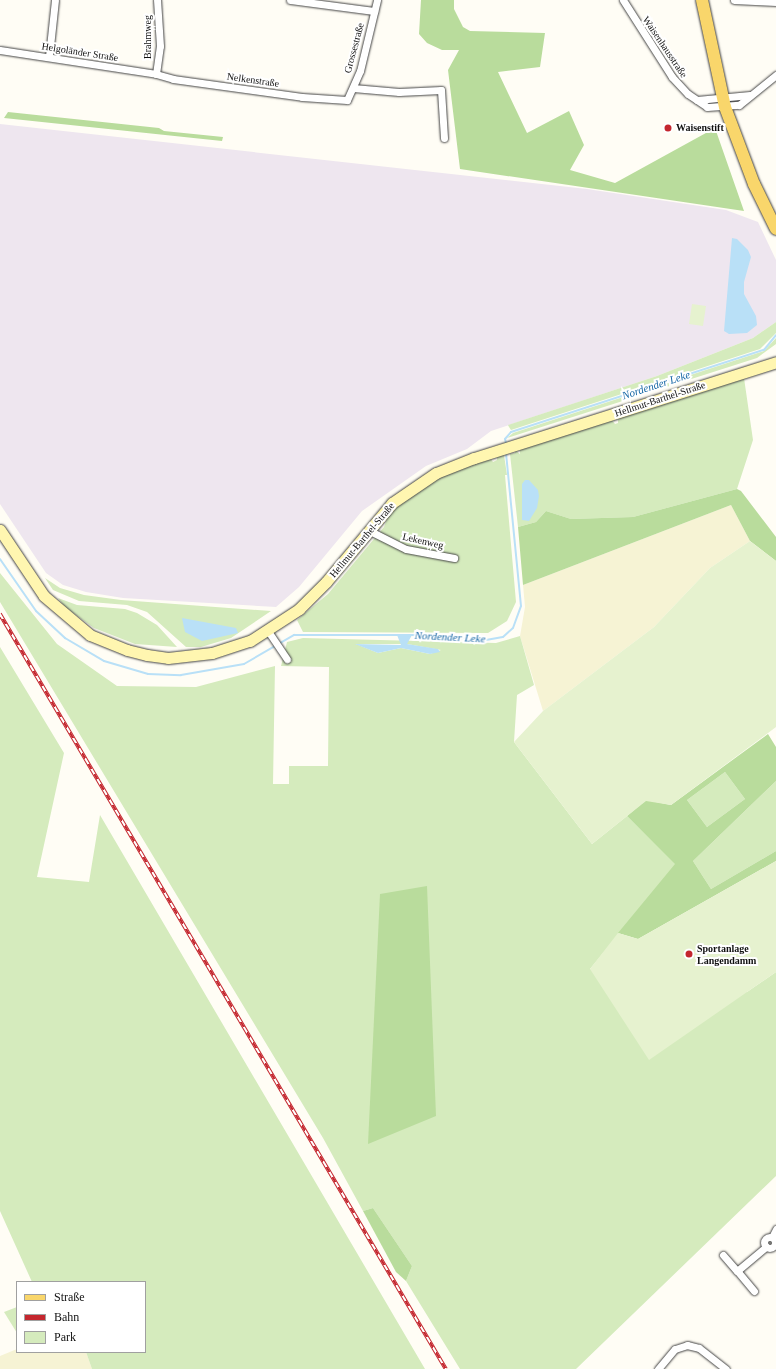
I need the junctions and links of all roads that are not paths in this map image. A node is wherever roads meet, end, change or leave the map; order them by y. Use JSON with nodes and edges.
{"nodes":[{"id":1,"x":55,"y":0,"type":"edge"},
{"id":2,"x":157,"y":0,"type":"edge"},
{"id":3,"x":290,"y":0,"type":"edge"},
{"id":4,"x":377,"y":0,"type":"edge"},
{"id":5,"x":623,"y":0,"type":"edge"},
{"id":6,"x":702,"y":0,"type":"edge"},
{"id":7,"x":734,"y":0,"type":"edge"},
{"id":8,"x":776,"y":2,"type":"edge"},
{"id":9,"x":374,"y":12,"type":"junction"},
{"id":10,"x":0,"y":50,"type":"edge"},
{"id":11,"x":48,"y":56,"type":"junction"},
{"id":12,"x":156,"y":74,"type":"junction"},
{"id":13,"x":776,"y":76,"type":"edge"},
{"id":14,"x":353,"y":88,"type":"junction"},
{"id":15,"x":347,"y":100,"type":"joint"},
{"id":16,"x":724,"y":102,"type":"junction"},
{"id":17,"x":444,"y":138,"type":"dead end"},
{"id":18,"x":776,"y":229,"type":"edge"},
{"id":19,"x":776,"y":362,"type":"edge"},
{"id":20,"x":0,"y":530,"type":"edge"},
{"id":21,"x":368,"y":530,"type":"junction"},
{"id":22,"x":454,"y":558,"type":"dead end"},
{"id":23,"x":268,"y":630,"type":"junction"},
{"id":24,"x":286,"y":659,"type":"dead end"},
{"id":25,"x":776,"y":1229,"type":"edge"},
{"id":26,"x":723,"y":1255,"type":"dead end"},
{"id":27,"x":737,"y":1271,"type":"junction"},
{"id":28,"x":754,"y":1291,"type":"dead end"},
{"id":29,"x":658,"y":1369,"type":"edge"},
{"id":30,"x":726,"y":1369,"type":"edge"}],
"edges":[{"from":1,"to":11,"type":"street"},
{"from":2,"to":12,"type":"street","name":"Brahmweg"},
{"from":3,"to":9,"type":"street"},
{"from":4,"to":9,"type":"street","name":"Grossestraße"},
{"from":5,"to":16,"type":"street","name":"Waisenhausstraße"},
{"from":6,"to":16,"type":"main road"},
{"from":7,"to":8,"type":"street"},
{"from":9,"to":14,"type":"street","name":"Grossestraße"},
{"from":10,"to":11,"type":"street","name":"Helgoländer Straße"},
{"from":11,"to":12,"type":"street","name":"Helgoländer Straße"},
{"from":12,"to":15,"type":"street","name":"Nelkenstraße"},
{"from":13,"to":16,"type":"street","name":"Waisenhausstraße"},
{"from":14,"to":15,"type":"street","name":"Grossestraße"},
{"from":14,"to":17,"type":"street"},
{"from":16,"to":18,"type":"main road"},
{"from":19,"to":21,"type":"street","name":"Hellmut-Barthel-Straße"},
{"from":20,"to":23,"type":"street","name":"Hellmut-Barthel-Straße"},
{"from":21,"to":22,"type":"street","name":"Lekenweg"},
{"from":21,"to":23,"type":"street","name":"Hellmut-Barthel-Straße"},
{"from":23,"to":24,"type":"street"},
{"from":25,"to":27,"type":"street"},
{"from":26,"to":27,"type":"street"},
{"from":27,"to":28,"type":"street"},
{"from":29,"to":30,"type":"street"}]}
